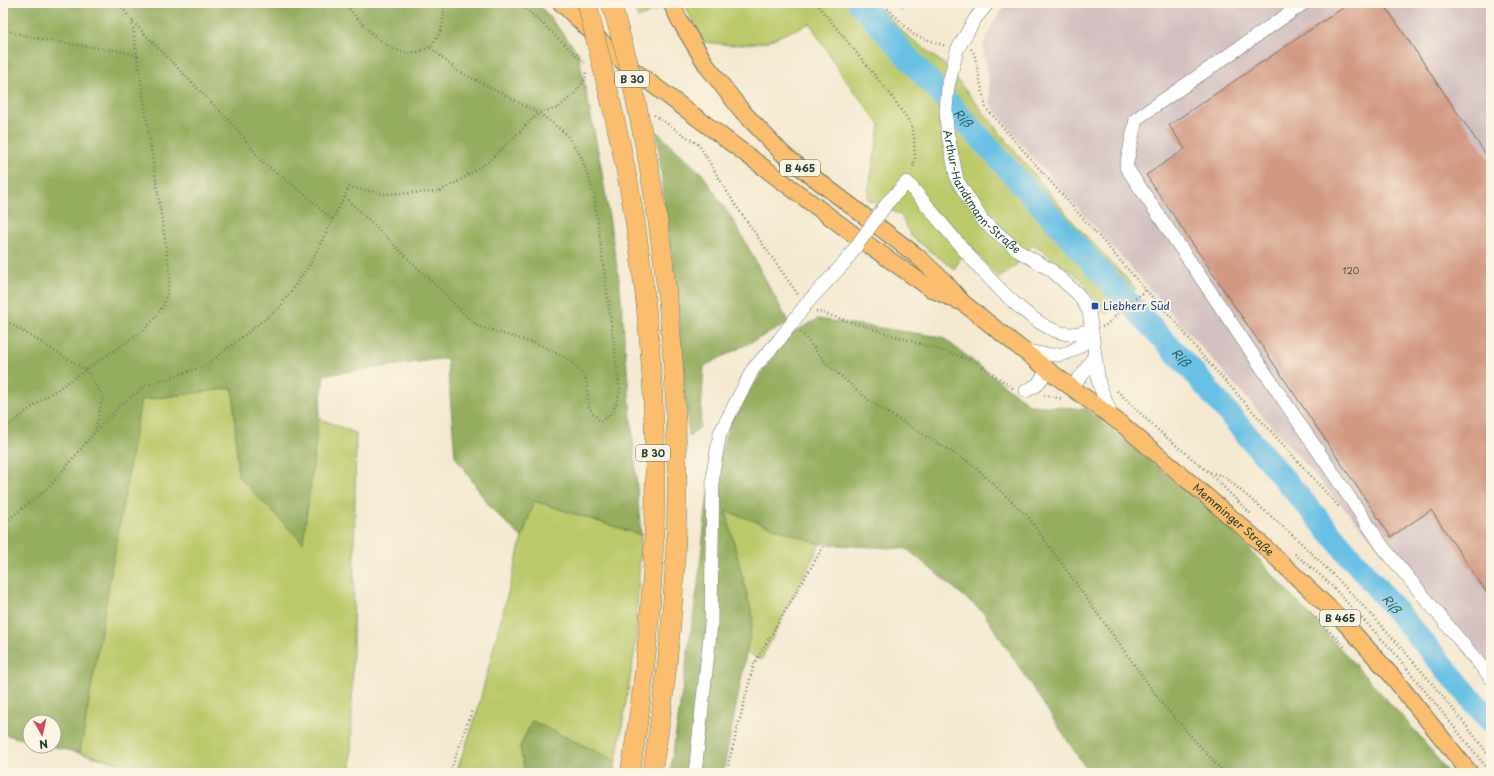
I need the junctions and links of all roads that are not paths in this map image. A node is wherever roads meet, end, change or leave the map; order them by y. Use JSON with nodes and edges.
{"nodes":[{"id":1,"x":561,"y":3,"type":"edge"},
{"id":2,"x":587,"y":3,"type":"edge"},
{"id":3,"x":611,"y":3,"type":"edge"},
{"id":4,"x":671,"y":3,"type":"edge"},
{"id":5,"x":988,"y":3,"type":"edge"},
{"id":6,"x":1304,"y":3,"type":"edge"},
{"id":7,"x":962,"y":302,"type":"junction"},
{"id":8,"x":1092,"y":333,"type":"junction"},
{"id":9,"x":1022,"y":350,"type":"junction"},
{"id":10,"x":1094,"y":356,"type":"junction"},
{"id":11,"x":1048,"y":370,"type":"junction"},
{"id":12,"x":1026,"y":391,"type":"road end"},
{"id":13,"x":1068,"y":393,"type":"junction"},
{"id":14,"x":1112,"y":417,"type":"junction"},
{"id":15,"x":1491,"y":678,"type":"edge"},
{"id":16,"x":630,"y":773,"type":"edge"},
{"id":17,"x":652,"y":773,"type":"edge"},
{"id":18,"x":695,"y":773,"type":"edge"},
{"id":19,"x":1470,"y":773,"type":"edge"}],
"edges":[{"from":1,"to":7,"type":"main road","number":"B 465"},
{"from":2,"to":16,"type":"highway","number":"B 30","bridge":true},
{"from":3,"to":17,"type":"highway","number":"B 30","bridge":true},
{"from":4,"to":7,"type":"main road","number":"B 465"},
{"from":5,"to":8,"type":"street","name":"Arthur-Handtmann-Straße"},
{"from":6,"to":15,"type":"street"},
{"from":7,"to":9,"type":"main road","name":"Memminger Straße","number":"B 465"},
{"from":8,"to":9,"type":"street"},
{"from":8,"to":10,"type":"street","name":"Arthur-Handtmann-Straße"},
{"from":8,"to":18,"type":"street","bridge":true},
{"from":9,"to":11,"type":"main road","name":"Memminger Straße","number":"B 465"},
{"from":10,"to":13,"type":"street"},
{"from":10,"to":14,"type":"street","name":"Arthur-Handtmann-Straße"},
{"from":11,"to":12,"type":"street"},
{"from":11,"to":13,"type":"main road","name":"Memminger Straße","number":"B 465"},
{"from":13,"to":14,"type":"main road","name":"Memminger Straße","number":"B 465"},
{"from":14,"to":19,"type":"main road","name":"Memminger Straße","number":"B 465"}]}
